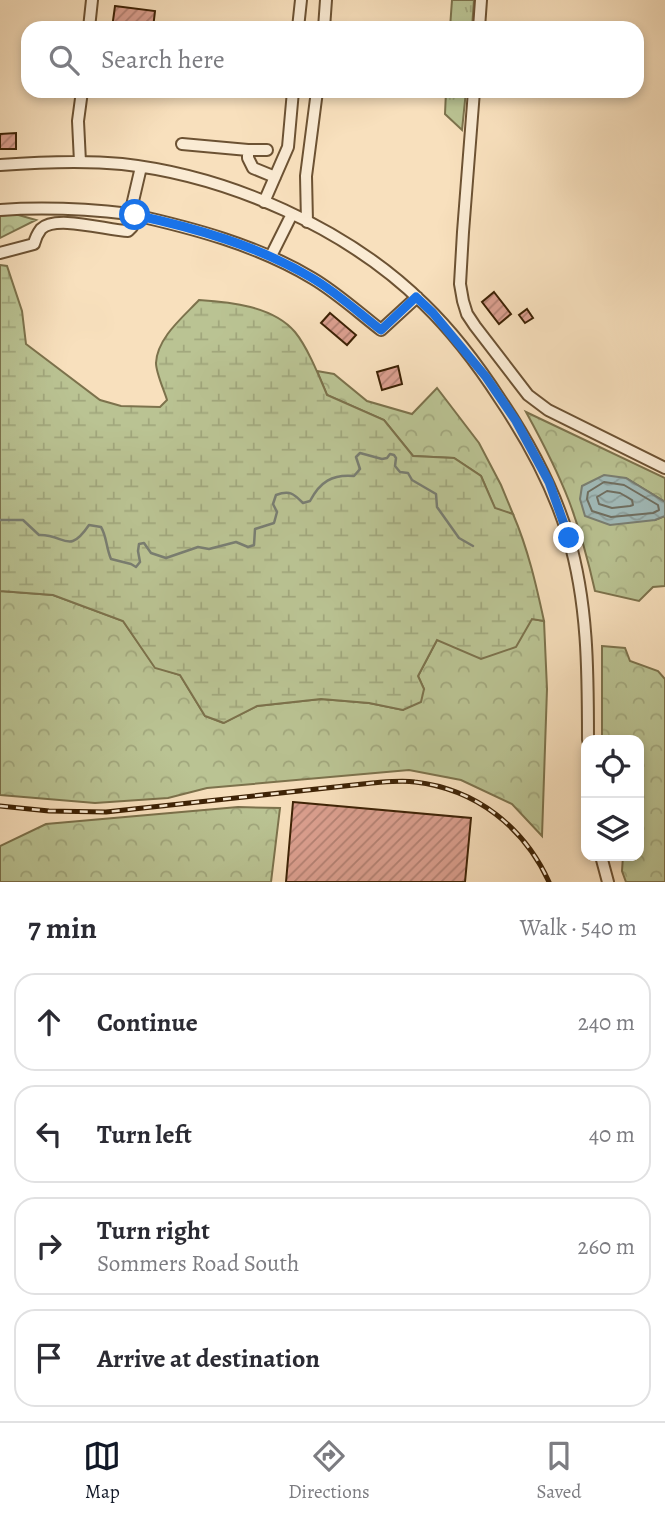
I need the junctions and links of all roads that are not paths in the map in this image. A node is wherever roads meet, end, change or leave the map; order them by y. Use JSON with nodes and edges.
{"nodes":[{"id":1,"x":92,"y":0,"type":"edge"},
{"id":2,"x":301,"y":0,"type":"edge"},
{"id":3,"x":326,"y":0,"type":"edge"},
{"id":4,"x":481,"y":0,"type":"edge"},
{"id":5,"x":90,"y":21,"type":"edge"},
{"id":6,"x":299,"y":21,"type":"edge"},
{"id":7,"x":324,"y":21,"type":"edge"},
{"id":8,"x":480,"y":21,"type":"edge"},
{"id":9,"x":81,"y":98,"type":"edge"},
{"id":10,"x":292,"y":98,"type":"edge"},
{"id":11,"x":316,"y":98,"type":"edge"},
{"id":12,"x":473,"y":98,"type":"edge"},
{"id":13,"x":182,"y":144,"type":"dead end"},
{"id":14,"x":248,"y":150,"type":"junction"},
{"id":15,"x":267,"y":150,"type":"dead end"},
{"id":16,"x":80,"y":162,"type":"junction"},
{"id":17,"x":0,"y":164,"type":"edge"},
{"id":18,"x":141,"y":167,"type":"junction"},
{"id":19,"x":275,"y":177,"type":"junction"},
{"id":20,"x":264,"y":202,"type":"junction"},
{"id":21,"x":0,"y":211,"type":"edge"},
{"id":22,"x":292,"y":214,"type":"junction"},
{"id":23,"x":132,"y":215,"type":"junction"},
{"id":24,"x":307,"y":222,"type":"junction"},
{"id":25,"x":0,"y":253,"type":"edge"},
{"id":26,"x":271,"y":256,"type":"junction"},
{"id":27,"x":416,"y":297,"type":"junction"},
{"id":28,"x":665,"y":468,"type":"edge"},
{"id":29,"x":588,"y":735,"type":"edge"},
{"id":30,"x":602,"y":861,"type":"edge"},
{"id":31,"x":608,"y":882,"type":"edge"}],
"edges":[{"from":1,"to":5,"type":"street"},
{"from":2,"to":6,"type":"street"},
{"from":3,"to":7,"type":"street"},
{"from":4,"to":8,"type":"street"},
{"from":9,"to":16,"type":"street"},
{"from":10,"to":19,"type":"street"},
{"from":11,"to":24,"type":"street"},
{"from":12,"to":28,"type":"street"},
{"from":13,"to":14,"type":"street"},
{"from":14,"to":15,"type":"street"},
{"from":14,"to":19,"type":"street"},
{"from":16,"to":17,"type":"street"},
{"from":16,"to":18,"type":"street"},
{"from":18,"to":20,"type":"street"},
{"from":18,"to":23,"type":"street"},
{"from":19,"to":20,"type":"street"},
{"from":20,"to":22,"type":"street"},
{"from":21,"to":23,"type":"street"},
{"from":22,"to":24,"type":"street"},
{"from":22,"to":26,"type":"street"},
{"from":23,"to":25,"type":"street"},
{"from":23,"to":26,"type":"street"},
{"from":24,"to":27,"type":"street"},
{"from":26,"to":27,"type":"street"},
{"from":27,"to":29,"type":"street"},
{"from":30,"to":31,"type":"street"}]}
